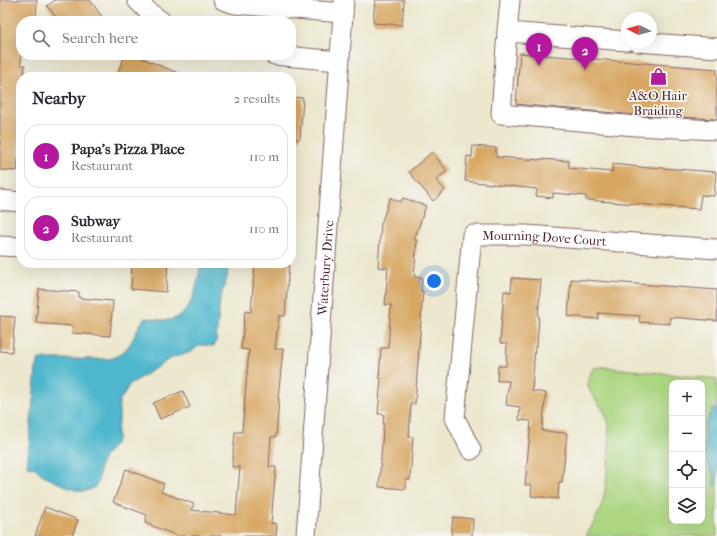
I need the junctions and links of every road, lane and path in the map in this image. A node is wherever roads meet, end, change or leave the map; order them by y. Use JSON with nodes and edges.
{"nodes":[{"id":1,"x":137,"y":0,"type":"edge"},
{"id":2,"x":223,"y":0,"type":"edge"},
{"id":3,"x":510,"y":0,"type":"edge"},
{"id":4,"x":343,"y":6,"type":"edge"},
{"id":5,"x":154,"y":16,"type":"edge"},
{"id":6,"x":507,"y":32,"type":"junction"},
{"id":7,"x":621,"y":41,"type":"edge"},
{"id":8,"x":657,"y":43,"type":"edge"},
{"id":9,"x":717,"y":48,"type":"edge"},
{"id":10,"x":296,"y":57,"type":"edge"},
{"id":11,"x":339,"y":61,"type":"junction"},
{"id":12,"x":717,"y":130,"type":"edge"},
{"id":13,"x":0,"y":200,"type":"edge"},
{"id":14,"x":16,"y":202,"type":"edge"},
{"id":15,"x":0,"y":246,"type":"edge"},
{"id":16,"x":16,"y":247,"type":"edge"},
{"id":17,"x":717,"y":249,"type":"edge"},
{"id":18,"x":471,"y":450,"type":"dead end"},
{"id":19,"x":306,"y":536,"type":"edge"}],
"edges":[{"from":1,"to":5,"type":"street"},
{"from":2,"to":4,"type":"street"},
{"from":3,"to":6,"type":"street"},
{"from":4,"to":11,"type":"street","name":"Waterbury Drive"},
{"from":6,"to":7,"type":"street"},
{"from":6,"to":12,"type":"street"},
{"from":8,"to":9,"type":"street"},
{"from":10,"to":11,"type":"street"},
{"from":11,"to":19,"type":"street","name":"Waterbury Drive"},
{"from":13,"to":14,"type":"street"},
{"from":15,"to":16,"type":"street"},
{"from":17,"to":18,"type":"street","name":"Mourning Dove Court"}]}
